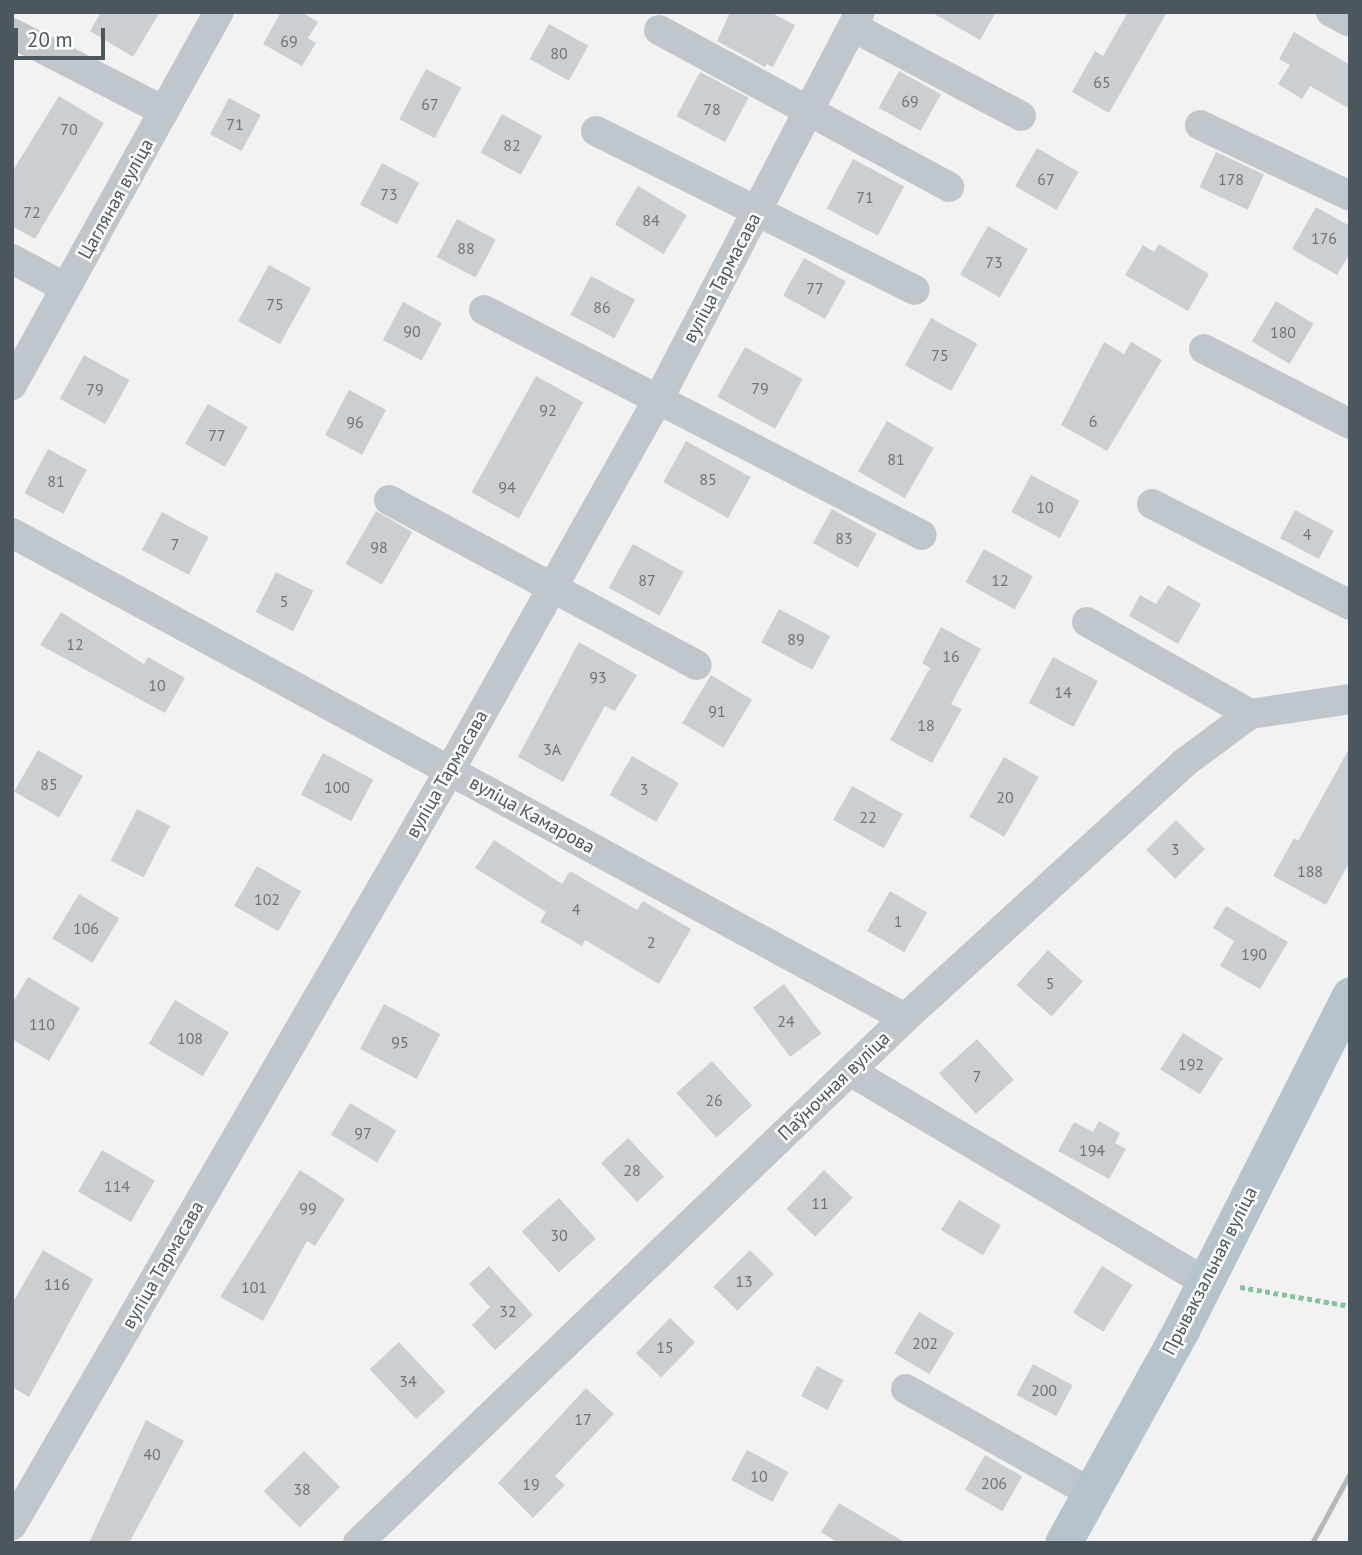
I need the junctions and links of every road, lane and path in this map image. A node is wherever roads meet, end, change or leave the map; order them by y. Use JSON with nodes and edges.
{"nodes":[{"id":1,"x":219,"y":12,"type":"edge"},
{"id":2,"x":1331,"y":12,"type":"edge"},
{"id":3,"x":857,"y":19,"type":"edge"},
{"id":4,"x":1350,"y":22,"type":"edge"},
{"id":5,"x":659,"y":30,"type":"dead end"},
{"id":6,"x":12,"y":33,"type":"edge"},
{"id":7,"x":164,"y":111,"type":"junction"},
{"id":8,"x":809,"y":111,"type":"junction"},
{"id":9,"x":1021,"y":116,"type":"dead end"},
{"id":10,"x":1200,"y":125,"type":"dead end"},
{"id":11,"x":596,"y":131,"type":"dead end"},
{"id":12,"x":949,"y":187,"type":"dead end"},
{"id":13,"x":1350,"y":196,"type":"edge"},
{"id":14,"x":756,"y":213,"type":"junction"},
{"id":15,"x":12,"y":259,"type":"edge"},
{"id":16,"x":66,"y":288,"type":"junction"},
{"id":17,"x":915,"y":290,"type":"dead end"},
{"id":18,"x":484,"y":310,"type":"dead end"},
{"id":19,"x":1203,"y":349,"type":"dead end"},
{"id":20,"x":12,"y":385,"type":"edge"},
{"id":21,"x":658,"y":400,"type":"junction"},
{"id":22,"x":1350,"y":424,"type":"edge"},
{"id":23,"x":389,"y":500,"type":"dead end"},
{"id":24,"x":1152,"y":504,"type":"dead end"},
{"id":25,"x":12,"y":533,"type":"edge"},
{"id":26,"x":921,"y":535,"type":"dead end"},
{"id":27,"x":553,"y":587,"type":"junction"},
{"id":28,"x":1350,"y":604,"type":"edge"},
{"id":29,"x":1087,"y":622,"type":"dead end"},
{"id":30,"x":697,"y":665,"type":"dead end"},
{"id":31,"x":1350,"y":699,"type":"edge"},
{"id":32,"x":1250,"y":714,"type":"junction"},
{"id":33,"x":450,"y":771,"type":"junction"},
{"id":34,"x":1350,"y":995,"type":"edge"},
{"id":35,"x":905,"y":1018,"type":"junction"},
{"id":36,"x":850,"y":1071,"type":"junction"},
{"id":37,"x":1204,"y":1281,"type":"junction"},
{"id":38,"x":1350,"y":1306,"type":"edge"},
{"id":39,"x":906,"y":1389,"type":"dead end"},
{"id":40,"x":1091,"y":1493,"type":"junction"},
{"id":41,"x":12,"y":1525,"type":"edge"},
{"id":42,"x":358,"y":1543,"type":"edge"},
{"id":43,"x":1063,"y":1543,"type":"edge"}],
"edges":[{"from":1,"to":7,"type":"street","name":"Цагляная вуліца"},
{"from":2,"to":4,"type":"street"},
{"from":3,"to":8,"type":"street","name":"вуліца Тармасава"},
{"from":3,"to":9,"type":"street"},
{"from":5,"to":8,"type":"street"},
{"from":6,"to":7,"type":"street"},
{"from":7,"to":16,"type":"street","name":"Цагляная вуліца"},
{"from":8,"to":12,"type":"street"},
{"from":8,"to":14,"type":"street","name":"вуліца Тармасава"},
{"from":10,"to":13,"type":"street"},
{"from":11,"to":14,"type":"street"},
{"from":14,"to":17,"type":"street"},
{"from":14,"to":21,"type":"street","name":"вуліца Тармасава"},
{"from":15,"to":16,"type":"street"},
{"from":16,"to":20,"type":"street","name":"Цагляная вуліца"},
{"from":18,"to":21,"type":"street"},
{"from":19,"to":22,"type":"street"},
{"from":21,"to":26,"type":"street"},
{"from":21,"to":27,"type":"street","name":"вуліца Тармасава"},
{"from":23,"to":27,"type":"street"},
{"from":24,"to":28,"type":"street"},
{"from":25,"to":33,"type":"street","name":"вуліца Камарова"},
{"from":27,"to":30,"type":"street"},
{"from":27,"to":33,"type":"street","name":"вуліца Тармасава"},
{"from":29,"to":32,"type":"street"},
{"from":31,"to":32,"type":"street","name":"Паўночная вуліца"},
{"from":32,"to":35,"type":"street","name":"Паўночная вуліца"},
{"from":33,"to":35,"type":"street","name":"вуліца Камарова"},
{"from":33,"to":41,"type":"street","name":"вуліца Тармасава"},
{"from":34,"to":37,"type":"main road","name":"Прывакзальная вуліца"},
{"from":35,"to":36,"type":"street","name":"Паўночная вуліца"},
{"from":36,"to":37,"type":"street"},
{"from":36,"to":42,"type":"street","name":"Паўночная вуліца"},
{"from":37,"to":38,"type":"path"},
{"from":37,"to":40,"type":"main road","name":"Прывакзальная вуліца"},
{"from":39,"to":40,"type":"street"},
{"from":40,"to":43,"type":"main road","name":"Прывакзальная вуліца"}]}
